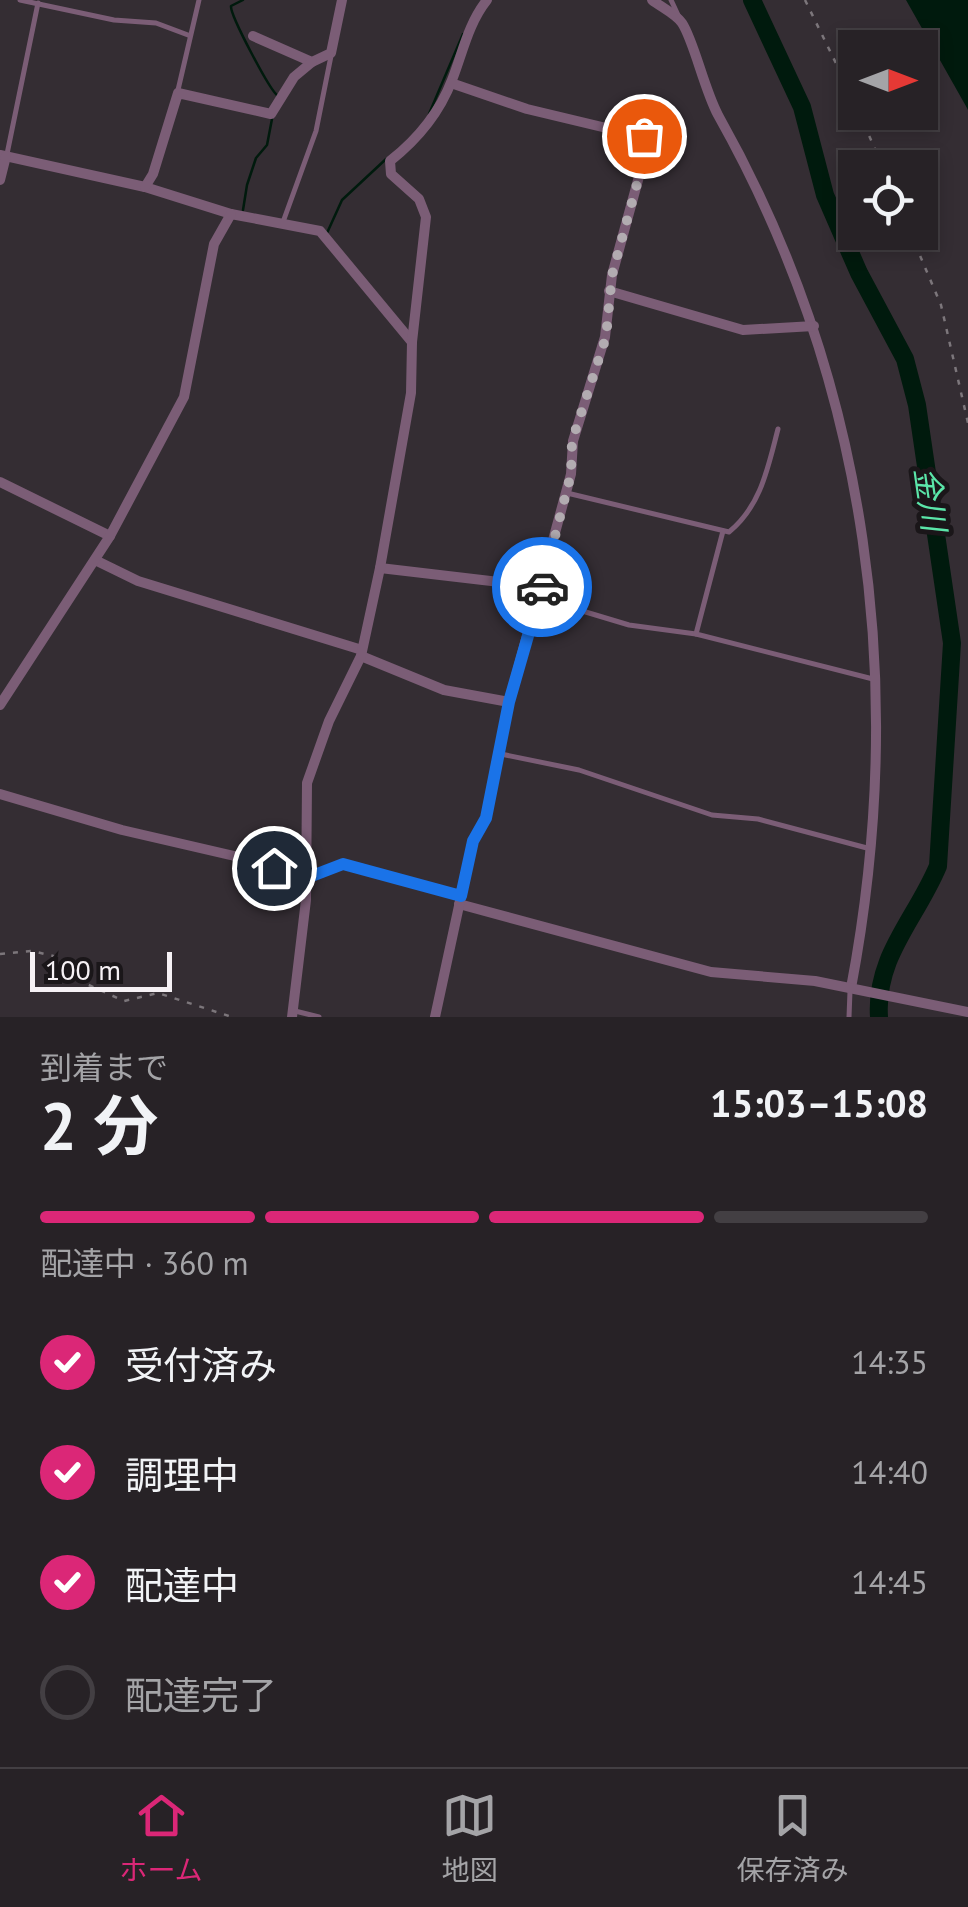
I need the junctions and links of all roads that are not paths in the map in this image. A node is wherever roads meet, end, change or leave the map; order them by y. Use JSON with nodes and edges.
{"nodes":[{"id":1,"x":20,"y":0,"type":"edge"},
{"id":2,"x":199,"y":0,"type":"edge"},
{"id":3,"x":342,"y":0,"type":"edge"},
{"id":4,"x":487,"y":0,"type":"edge"},
{"id":5,"x":652,"y":0,"type":"edge"},
{"id":6,"x":671,"y":0,"type":"edge"},
{"id":7,"x":38,"y":2,"type":"edge"},
{"id":8,"x":682,"y":23,"type":"junction"},
{"id":9,"x":188,"y":35,"type":"junction"},
{"id":10,"x":253,"y":36,"type":"dead end"},
{"id":11,"x":331,"y":53,"type":"junction"},
{"id":12,"x":312,"y":62,"type":"junction"},
{"id":13,"x":451,"y":83,"type":"junction"},
{"id":14,"x":178,"y":93,"type":"junction"},
{"id":15,"x":3,"y":155,"type":"edge"},
{"id":16,"x":0,"y":180,"type":"edge"},
{"id":17,"x":144,"y":187,"type":"junction"},
{"id":18,"x":231,"y":214,"type":"junction"},
{"id":19,"x":283,"y":222,"type":"junction"},
{"id":20,"x":609,"y":291,"type":"junction"},
{"id":21,"x":814,"y":326,"type":"junction"},
{"id":22,"x":412,"y":342,"type":"junction"},
{"id":23,"x":778,"y":429,"type":"dead end"},
{"id":24,"x":0,"y":482,"type":"edge"},
{"id":25,"x":567,"y":493,"type":"junction"},
{"id":26,"x":723,"y":530,"type":"junction"},
{"id":27,"x":110,"y":536,"type":"junction"},
{"id":28,"x":95,"y":560,"type":"junction"},
{"id":29,"x":380,"y":568,"type":"junction"},
{"id":30,"x":541,"y":593,"type":"junction"},
{"id":31,"x":696,"y":634,"type":"junction"},
{"id":32,"x":361,"y":653,"type":"junction"},
{"id":33,"x":876,"y":680,"type":"junction"},
{"id":34,"x":509,"y":702,"type":"junction"},
{"id":35,"x":0,"y":705,"type":"edge"},
{"id":36,"x":498,"y":754,"type":"junction"},
{"id":37,"x":0,"y":794,"type":"edge"},
{"id":38,"x":870,"y":849,"type":"junction"},
{"id":39,"x":304,"y":879,"type":"junction"},
{"id":40,"x":460,"y":900,"type":"junction"},
{"id":41,"x":850,"y":988,"type":"junction"},
{"id":42,"x":968,"y":1012,"type":"edge"},
{"id":43,"x":293,"y":1014,"type":"edge"},
{"id":44,"x":319,"y":1017,"type":"edge"},
{"id":45,"x":436,"y":1017,"type":"edge"},
{"id":46,"x":849,"y":1017,"type":"edge"}],
"edges":[{"from":1,"to":7,"type":"lane"},
{"from":2,"to":9,"type":"lane"},
{"from":3,"to":11,"type":"street"},
{"from":4,"to":13,"type":"street"},
{"from":5,"to":8,"type":"street"},
{"from":6,"to":8,"type":"lane"},
{"from":7,"to":9,"type":"lane"},
{"from":7,"to":15,"type":"lane"},
{"from":8,"to":21,"type":"street"},
{"from":9,"to":14,"type":"lane"},
{"from":10,"to":12,"type":"street"},
{"from":11,"to":12,"type":"street"},
{"from":11,"to":19,"type":"lane"},
{"from":12,"to":14,"type":"street"},
{"from":13,"to":20,"type":"street"},
{"from":13,"to":22,"type":"street"},
{"from":14,"to":17,"type":"street"},
{"from":15,"to":16,"type":"street"},
{"from":15,"to":17,"type":"street"},
{"from":17,"to":18,"type":"street"},
{"from":18,"to":19,"type":"street"},
{"from":18,"to":27,"type":"street"},
{"from":19,"to":22,"type":"street"},
{"from":20,"to":21,"type":"street"},
{"from":20,"to":25,"type":"street"},
{"from":21,"to":33,"type":"street"},
{"from":22,"to":29,"type":"street"},
{"from":23,"to":26,"type":"lane"},
{"from":24,"to":27,"type":"street"},
{"from":25,"to":26,"type":"lane"},
{"from":25,"to":30,"type":"street"},
{"from":26,"to":31,"type":"lane"},
{"from":27,"to":28,"type":"street"},
{"from":28,"to":32,"type":"street"},
{"from":28,"to":35,"type":"street"},
{"from":29,"to":30,"type":"street"},
{"from":29,"to":32,"type":"street"},
{"from":30,"to":31,"type":"lane"},
{"from":30,"to":34,"type":"street"},
{"from":31,"to":33,"type":"lane"},
{"from":32,"to":34,"type":"street"},
{"from":32,"to":39,"type":"street"},
{"from":33,"to":38,"type":"street"},
{"from":34,"to":36,"type":"street"},
{"from":36,"to":38,"type":"lane"},
{"from":36,"to":40,"type":"street"},
{"from":37,"to":39,"type":"street"},
{"from":38,"to":41,"type":"street"},
{"from":39,"to":40,"type":"street"},
{"from":39,"to":43,"type":"street"},
{"from":40,"to":41,"type":"street"},
{"from":40,"to":45,"type":"street"},
{"from":41,"to":42,"type":"street"},
{"from":41,"to":46,"type":"lane"},
{"from":43,"to":44,"type":"lane"}]}
